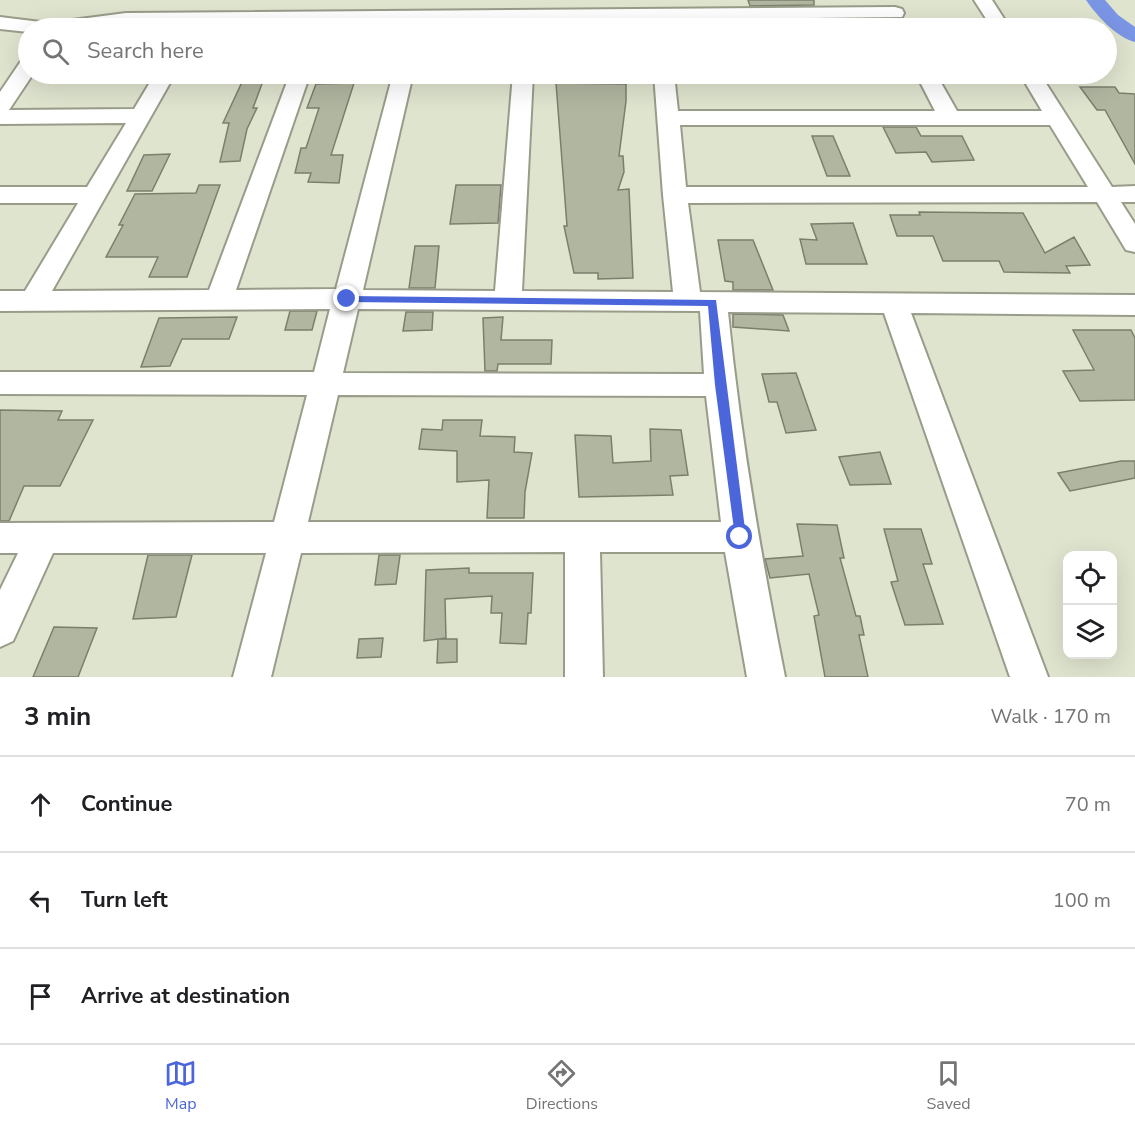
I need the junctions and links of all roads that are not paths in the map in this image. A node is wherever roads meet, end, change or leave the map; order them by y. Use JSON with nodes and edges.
{"nodes":[{"id":1,"x":983,"y":0,"type":"edge"},
{"id":2,"x":772,"y":6,"type":"edge"},
{"id":3,"x":418,"y":14,"type":"edge"},
{"id":4,"x":896,"y":14,"type":"edge"},
{"id":5,"x":368,"y":18,"type":"edge"},
{"id":6,"x":480,"y":18,"type":"edge"},
{"id":7,"x":680,"y":18,"type":"edge"},
{"id":8,"x":995,"y":18,"type":"edge"},
{"id":9,"x":0,"y":24,"type":"edge"},
{"id":10,"x":18,"y":26,"type":"edge"},
{"id":11,"x":18,"y":80,"type":"edge"},
{"id":12,"x":159,"y":84,"type":"edge"},
{"id":13,"x":296,"y":84,"type":"edge"},
{"id":14,"x":401,"y":84,"type":"edge"},
{"id":15,"x":522,"y":84,"type":"edge"},
{"id":16,"x":665,"y":84,"type":"edge"},
{"id":17,"x":932,"y":84,"type":"edge"},
{"id":18,"x":1036,"y":84,"type":"edge"},
{"id":19,"x":0,"y":108,"type":"edge"},
{"id":20,"x":0,"y":117,"type":"edge"},
{"id":21,"x":140,"y":117,"type":"junction"},
{"id":22,"x":949,"y":117,"type":"junction"},
{"id":23,"x":669,"y":118,"type":"junction"},
{"id":24,"x":1058,"y":118,"type":"junction"},
{"id":25,"x":1103,"y":194,"type":"junction"},
{"id":26,"x":1135,"y":194,"type":"edge"},
{"id":27,"x":0,"y":195,"type":"edge"},
{"id":28,"x":95,"y":195,"type":"junction"},
{"id":29,"x":675,"y":195,"type":"junction"},
{"id":30,"x":1135,"y":244,"type":"edge"},
{"id":31,"x":347,"y":299,"type":"junction"},
{"id":32,"x":219,"y":300,"type":"junction"},
{"id":33,"x":508,"y":300,"type":"junction"},
{"id":34,"x":701,"y":302,"type":"junction"},
{"id":35,"x":894,"y":303,"type":"junction"},
{"id":36,"x":1135,"y":305,"type":"edge"},
{"id":37,"x":11,"y":306,"type":"edge"},
{"id":38,"x":0,"y":383,"type":"edge"},
{"id":39,"x":326,"y":384,"type":"junction"},
{"id":40,"x":720,"y":385,"type":"junction"},
{"id":41,"x":288,"y":537,"type":"junction"},
{"id":42,"x":582,"y":537,"type":"junction"},
{"id":43,"x":740,"y":537,"type":"junction"},
{"id":44,"x":0,"y":538,"type":"edge"},
{"id":45,"x":43,"y":538,"type":"junction"},
{"id":46,"x":0,"y":629,"type":"edge"},
{"id":47,"x":252,"y":677,"type":"edge"},
{"id":48,"x":584,"y":677,"type":"edge"},
{"id":49,"x":766,"y":677,"type":"edge"},
{"id":50,"x":1029,"y":677,"type":"edge"}],
"edges":[{"from":1,"to":8,"type":"street"},
{"from":2,"to":4,"type":"street"},
{"from":2,"to":7,"type":"street"},
{"from":3,"to":5,"type":"street"},
{"from":3,"to":6,"type":"street"},
{"from":9,"to":10,"type":"street"},
{"from":11,"to":19,"type":"street"},
{"from":12,"to":21,"type":"street"},
{"from":13,"to":32,"type":"street"},
{"from":14,"to":31,"type":"street"},
{"from":15,"to":33,"type":"street"},
{"from":16,"to":23,"type":"street"},
{"from":17,"to":22,"type":"street"},
{"from":18,"to":24,"type":"street"},
{"from":20,"to":21,"type":"street"},
{"from":21,"to":28,"type":"street"},
{"from":22,"to":23,"type":"street"},
{"from":22,"to":24,"type":"street"},
{"from":23,"to":29,"type":"street"},
{"from":24,"to":25,"type":"street"},
{"from":25,"to":26,"type":"street"},
{"from":25,"to":29,"type":"street"},
{"from":25,"to":30,"type":"street"},
{"from":27,"to":28,"type":"street"},
{"from":28,"to":37,"type":"street"},
{"from":29,"to":34,"type":"street"},
{"from":31,"to":32,"type":"street"},
{"from":31,"to":33,"type":"street"},
{"from":31,"to":39,"type":"street"},
{"from":32,"to":37,"type":"street"},
{"from":33,"to":34,"type":"street"},
{"from":34,"to":35,"type":"street"},
{"from":34,"to":40,"type":"street"},
{"from":35,"to":36,"type":"street"},
{"from":35,"to":50,"type":"street"},
{"from":38,"to":39,"type":"street"},
{"from":39,"to":40,"type":"street"},
{"from":39,"to":41,"type":"street"},
{"from":40,"to":43,"type":"street"},
{"from":41,"to":42,"type":"street"},
{"from":41,"to":45,"type":"street"},
{"from":41,"to":47,"type":"street"},
{"from":42,"to":43,"type":"street"},
{"from":42,"to":48,"type":"street"},
{"from":43,"to":49,"type":"street"},
{"from":44,"to":45,"type":"street"},
{"from":45,"to":46,"type":"street"}]}
